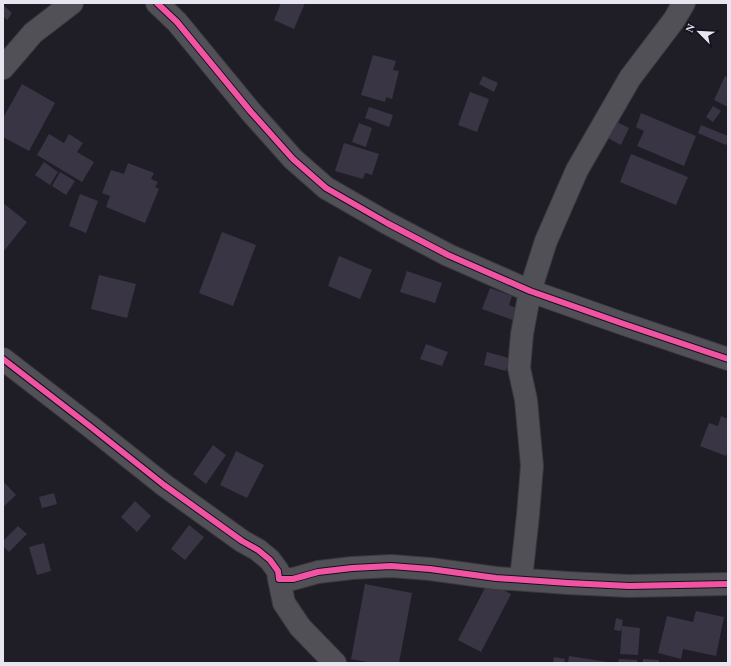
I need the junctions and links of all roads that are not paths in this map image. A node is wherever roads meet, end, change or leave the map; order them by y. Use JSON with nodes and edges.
{"nodes":[{"id":1,"x":72,"y":3,"type":"edge"},
{"id":2,"x":157,"y":3,"type":"edge"},
{"id":3,"x":684,"y":3,"type":"edge"},
{"id":4,"x":3,"y":68,"type":"edge"},
{"id":5,"x":530,"y":291,"type":"junction"},
{"id":6,"x":3,"y":359,"type":"edge"},
{"id":7,"x":728,"y":359,"type":"edge"},
{"id":8,"x":279,"y":579,"type":"junction"},
{"id":9,"x":521,"y":579,"type":"junction"},
{"id":10,"x":728,"y":584,"type":"edge"},
{"id":11,"x":335,"y":663,"type":"edge"}],
"edges":[{"from":1,"to":4,"type":"street"},
{"from":2,"to":5,"type":"street"},
{"from":3,"to":5,"type":"street"},
{"from":5,"to":7,"type":"street"},
{"from":5,"to":9,"type":"street"},
{"from":6,"to":8,"type":"street"},
{"from":8,"to":9,"type":"street"},
{"from":8,"to":11,"type":"street"},
{"from":9,"to":10,"type":"street"}]}
